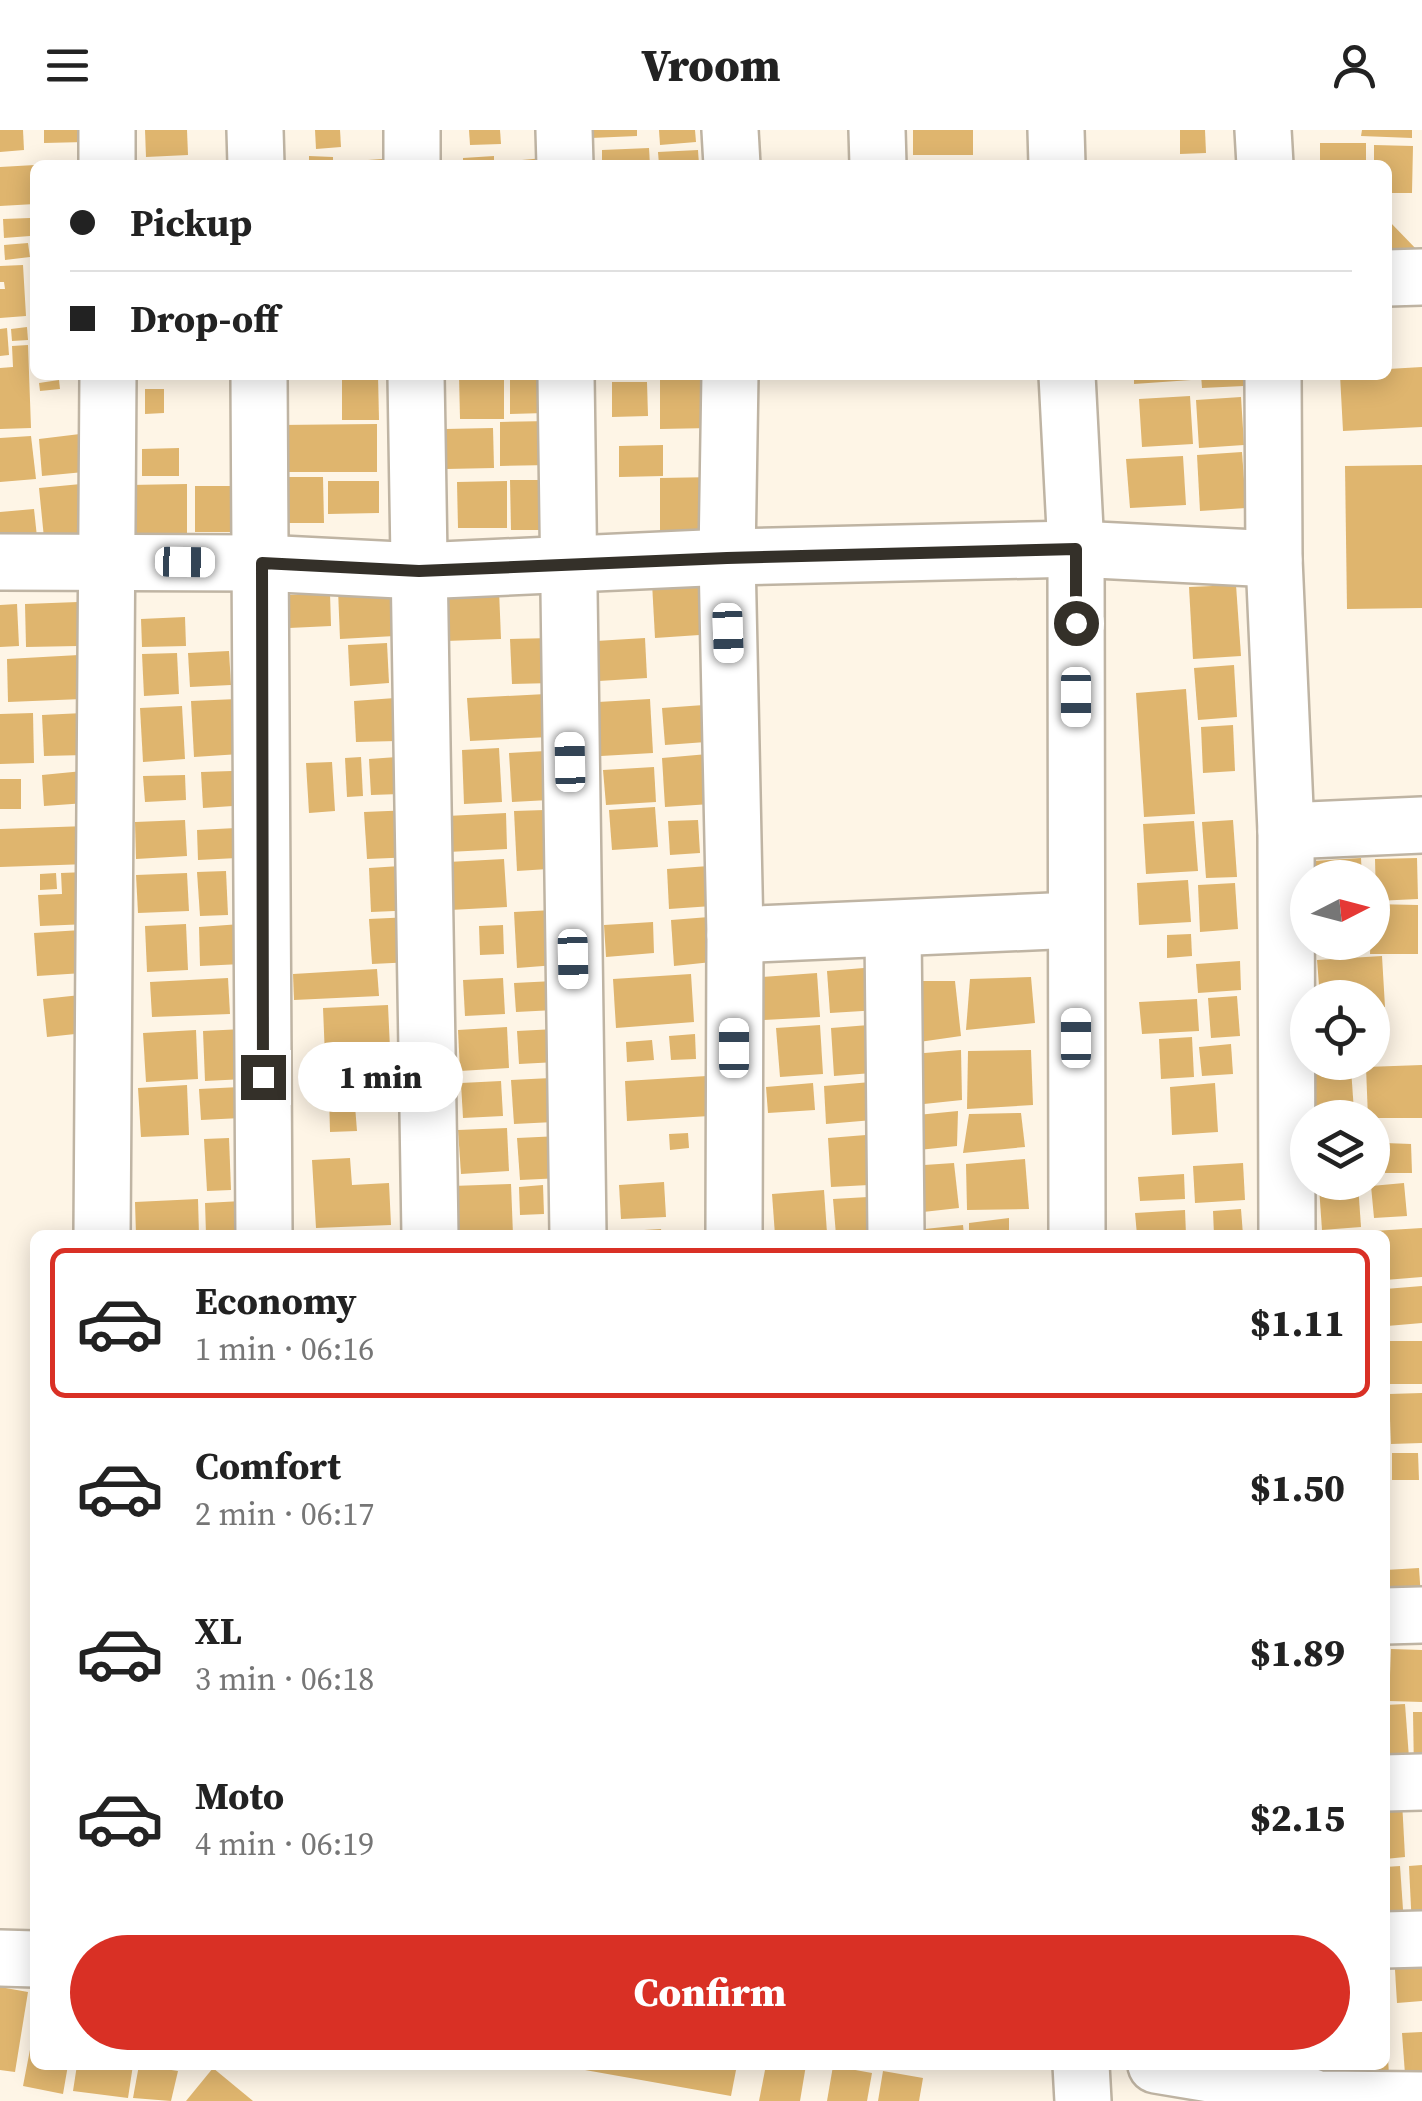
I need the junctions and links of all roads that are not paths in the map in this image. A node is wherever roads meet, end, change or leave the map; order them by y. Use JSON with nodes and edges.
{"nodes":[{"id":1,"x":107,"y":130,"type":"edge"},
{"id":2,"x":255,"y":130,"type":"edge"},
{"id":3,"x":412,"y":130,"type":"edge"},
{"id":4,"x":564,"y":130,"type":"edge"},
{"id":5,"x":730,"y":130,"type":"edge"},
{"id":6,"x":877,"y":130,"type":"edge"},
{"id":7,"x":1056,"y":130,"type":"edge"},
{"id":8,"x":1263,"y":130,"type":"edge"},
{"id":9,"x":108,"y":160,"type":"edge"},
{"id":10,"x":256,"y":160,"type":"edge"},
{"id":11,"x":412,"y":160,"type":"edge"},
{"id":12,"x":564,"y":160,"type":"edge"},
{"id":13,"x":732,"y":160,"type":"edge"},
{"id":14,"x":878,"y":160,"type":"edge"},
{"id":15,"x":1056,"y":160,"type":"edge"},
{"id":16,"x":1265,"y":160,"type":"edge"},
{"id":17,"x":1422,"y":277,"type":"edge"},
{"id":18,"x":1392,"y":278,"type":"edge"},
{"id":19,"x":108,"y":380,"type":"edge"},
{"id":20,"x":259,"y":380,"type":"edge"},
{"id":21,"x":416,"y":380,"type":"edge"},
{"id":22,"x":566,"y":380,"type":"edge"},
{"id":23,"x":730,"y":380,"type":"edge"},
{"id":24,"x":1067,"y":380,"type":"edge"},
{"id":25,"x":1273,"y":380,"type":"edge"},
{"id":26,"x":1076,"y":549,"type":"junction"},
{"id":27,"x":727,"y":558,"type":"junction"},
{"id":28,"x":1274,"y":559,"type":"junction"},
{"id":29,"x":109,"y":560,"type":"junction"},
{"id":30,"x":0,"y":562,"type":"edge"},
{"id":31,"x":262,"y":563,"type":"junction"},
{"id":32,"x":567,"y":565,"type":"junction"},
{"id":33,"x":419,"y":571,"type":"junction"},
{"id":34,"x":1422,"y":824,"type":"edge"},
{"id":35,"x":1286,"y":831,"type":"junction"},
{"id":36,"x":1075,"y":920,"type":"junction"},
{"id":37,"x":893,"y":929,"type":"junction"},
{"id":38,"x":735,"y":935,"type":"junction"},
{"id":39,"x":102,"y":1230,"type":"edge"},
{"id":40,"x":264,"y":1230,"type":"edge"},
{"id":41,"x":430,"y":1230,"type":"edge"},
{"id":42,"x":578,"y":1230,"type":"edge"},
{"id":43,"x":734,"y":1230,"type":"edge"},
{"id":44,"x":896,"y":1230,"type":"edge"},
{"id":45,"x":1076,"y":1230,"type":"edge"},
{"id":46,"x":1287,"y":1230,"type":"edge"},
{"id":47,"x":1422,"y":1615,"type":"edge"},
{"id":48,"x":1390,"y":1616,"type":"edge"},
{"id":49,"x":1422,"y":1782,"type":"edge"},
{"id":50,"x":1390,"y":1783,"type":"edge"},
{"id":51,"x":1422,"y":1939,"type":"edge"},
{"id":52,"x":1390,"y":1940,"type":"edge"},
{"id":53,"x":0,"y":1958,"type":"edge"},
{"id":54,"x":30,"y":1958,"type":"edge"},
{"id":55,"x":1081,"y":2070,"type":"edge"},
{"id":56,"x":1213,"y":2070,"type":"edge"},
{"id":57,"x":1282,"y":2076,"type":"edge"},
{"id":58,"x":1422,"y":2100,"type":"edge"},
{"id":59,"x":1083,"y":2101,"type":"edge"}],
"edges":[{"from":1,"to":9,"type":"street"},
{"from":2,"to":10,"type":"street"},
{"from":3,"to":11,"type":"street"},
{"from":4,"to":12,"type":"street"},
{"from":5,"to":13,"type":"street"},
{"from":6,"to":14,"type":"street"},
{"from":7,"to":15,"type":"street"},
{"from":8,"to":16,"type":"street"},
{"from":17,"to":18,"type":"street"},
{"from":19,"to":29,"type":"street"},
{"from":20,"to":31,"type":"street"},
{"from":21,"to":33,"type":"street"},
{"from":22,"to":32,"type":"street"},
{"from":23,"to":27,"type":"street"},
{"from":24,"to":26,"type":"street"},
{"from":25,"to":28,"type":"street"},
{"from":26,"to":27,"type":"street"},
{"from":26,"to":28,"type":"street"},
{"from":26,"to":36,"type":"street"},
{"from":27,"to":32,"type":"street"},
{"from":27,"to":38,"type":"street"},
{"from":28,"to":35,"type":"street"},
{"from":29,"to":30,"type":"street"},
{"from":29,"to":31,"type":"street"},
{"from":29,"to":39,"type":"street"},
{"from":31,"to":33,"type":"street"},
{"from":31,"to":40,"type":"street"},
{"from":32,"to":33,"type":"street"},
{"from":32,"to":42,"type":"street"},
{"from":33,"to":41,"type":"street"},
{"from":34,"to":35,"type":"street"},
{"from":35,"to":46,"type":"street"},
{"from":36,"to":37,"type":"street"},
{"from":36,"to":45,"type":"street"},
{"from":37,"to":38,"type":"street"},
{"from":37,"to":44,"type":"street"},
{"from":38,"to":43,"type":"street"},
{"from":47,"to":48,"type":"street"},
{"from":49,"to":50,"type":"street"},
{"from":51,"to":52,"type":"street"},
{"from":53,"to":54,"type":"street"},
{"from":55,"to":59,"type":"street"},
{"from":56,"to":57,"type":"street"},
{"from":57,"to":58,"type":"street"}]}
